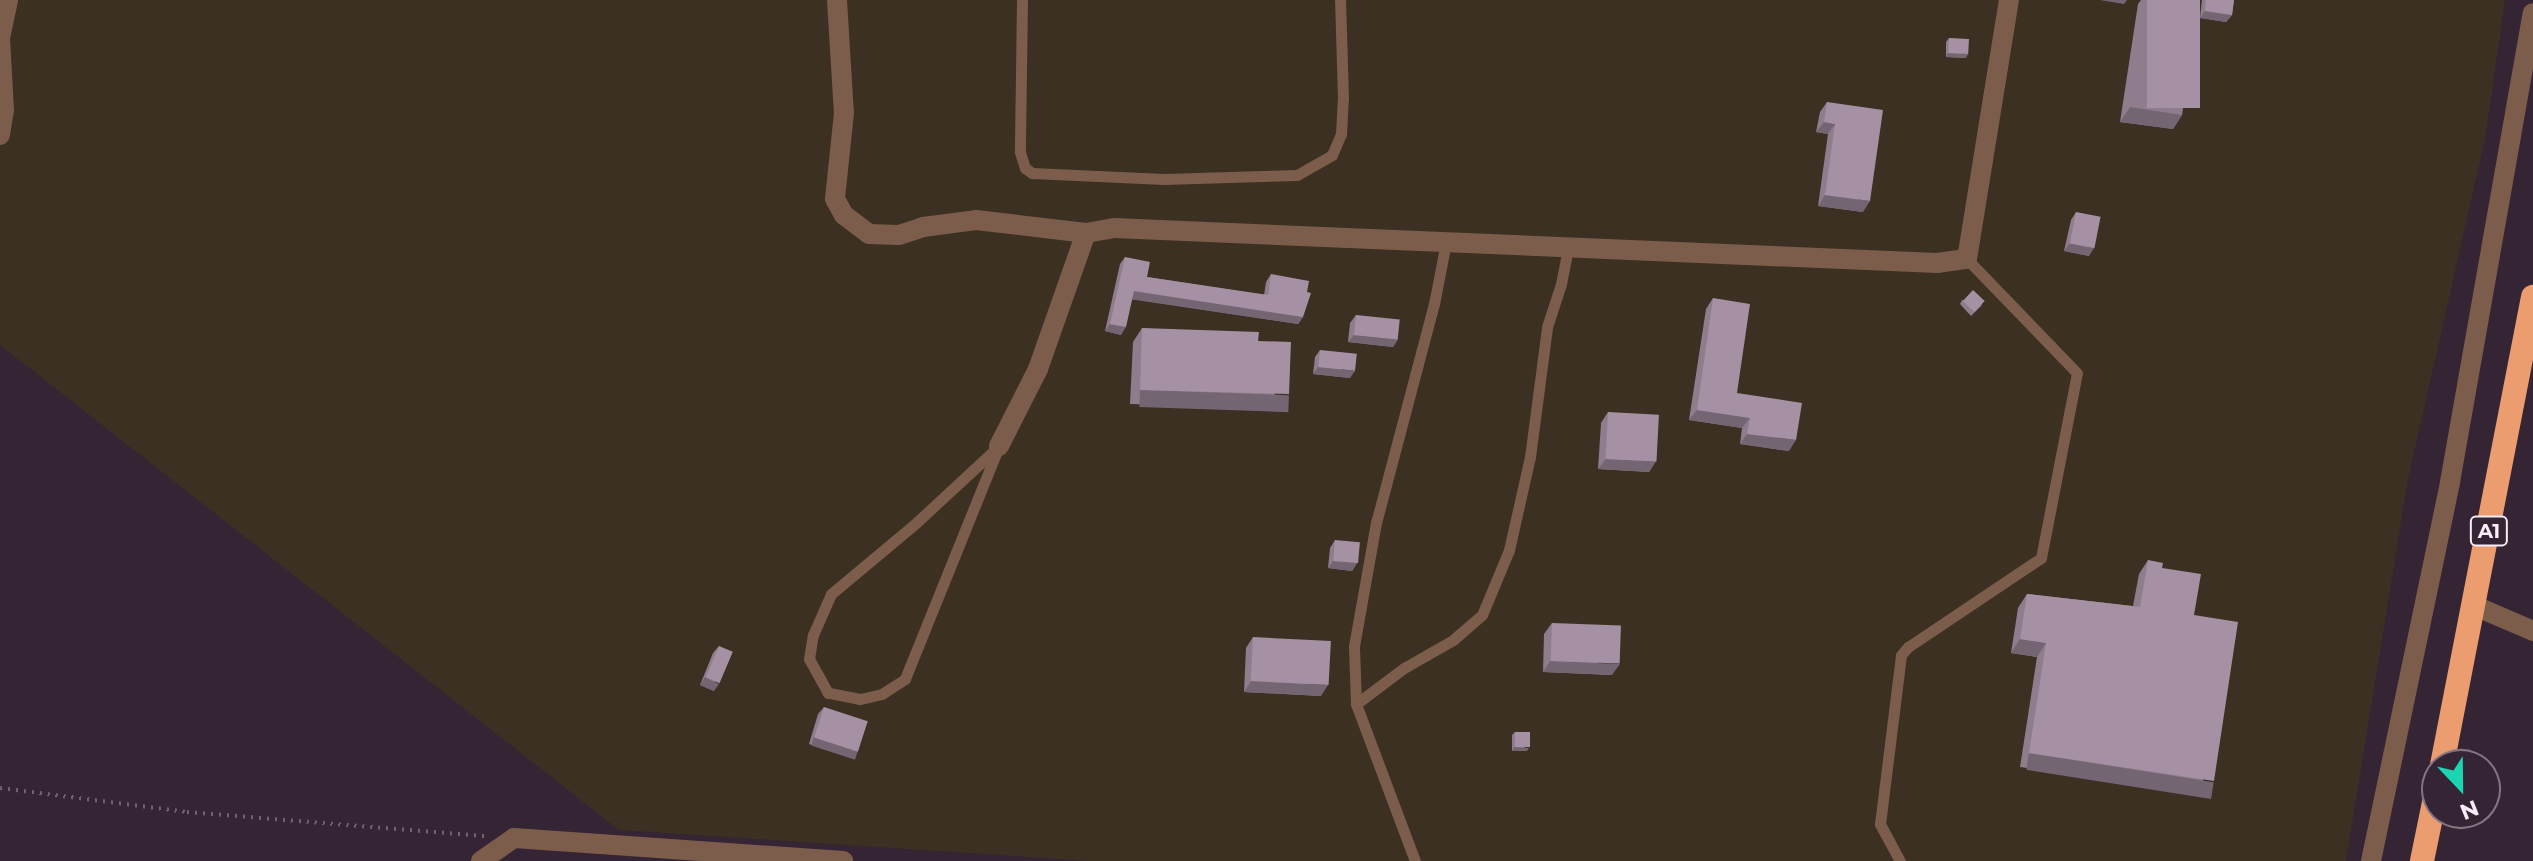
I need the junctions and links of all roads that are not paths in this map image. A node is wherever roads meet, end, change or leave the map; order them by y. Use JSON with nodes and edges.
{"nodes":[{"id":1,"x":8,"y":0,"type":"edge"},
{"id":2,"x":837,"y":0,"type":"edge"},
{"id":3,"x":1022,"y":0,"type":"edge"},
{"id":4,"x":1340,"y":0,"type":"edge"},
{"id":5,"x":2009,"y":0,"type":"edge"},
{"id":6,"x":2533,"y":13,"type":"edge"},
{"id":7,"x":0,"y":135,"type":"edge"},
{"id":8,"x":1086,"y":233,"type":"junction"},
{"id":9,"x":1446,"y":242,"type":"junction"},
{"id":10,"x":1568,"y":247,"type":"junction"},
{"id":11,"x":1967,"y":259,"type":"junction"},
{"id":12,"x":2533,"y":297,"type":"edge"},
{"id":13,"x":999,"y":446,"type":"junction"},
{"id":14,"x":2475,"y":606,"type":"junction"},
{"id":15,"x":2533,"y":631,"type":"edge"},
{"id":16,"x":1356,"y":704,"type":"junction"},
{"id":17,"x":2445,"y":749,"type":"edge"},
{"id":18,"x":2429,"y":829,"type":"edge"},
{"id":19,"x":481,"y":861,"type":"edge"},
{"id":20,"x":843,"y":861,"type":"edge"},
{"id":21,"x":1415,"y":861,"type":"edge"},
{"id":22,"x":1900,"y":861,"type":"edge"},
{"id":23,"x":2371,"y":861,"type":"edge"},
{"id":24,"x":2422,"y":861,"type":"edge"}],
"edges":[{"from":1,"to":7,"type":"street"},
{"from":2,"to":8,"type":"street"},
{"from":3,"to":4,"type":"lane"},
{"from":5,"to":11,"type":"street"},
{"from":6,"to":23,"type":"street"},
{"from":8,"to":9,"type":"street"},
{"from":8,"to":13,"type":"street"},
{"from":9,"to":10,"type":"street"},
{"from":9,"to":16,"type":"lane"},
{"from":10,"to":11,"type":"street"},
{"from":10,"to":16,"type":"lane"},
{"from":11,"to":22,"type":"lane"},
{"from":12,"to":14,"type":"highway","number":"A1"},
{"from":13,"to":13,"type":"lane"},
{"from":14,"to":15,"type":"street"},
{"from":14,"to":17,"type":"highway","number":"A1"},
{"from":16,"to":21,"type":"lane"},
{"from":18,"to":24,"type":"highway"},
{"from":19,"to":20,"type":"street"}]}
